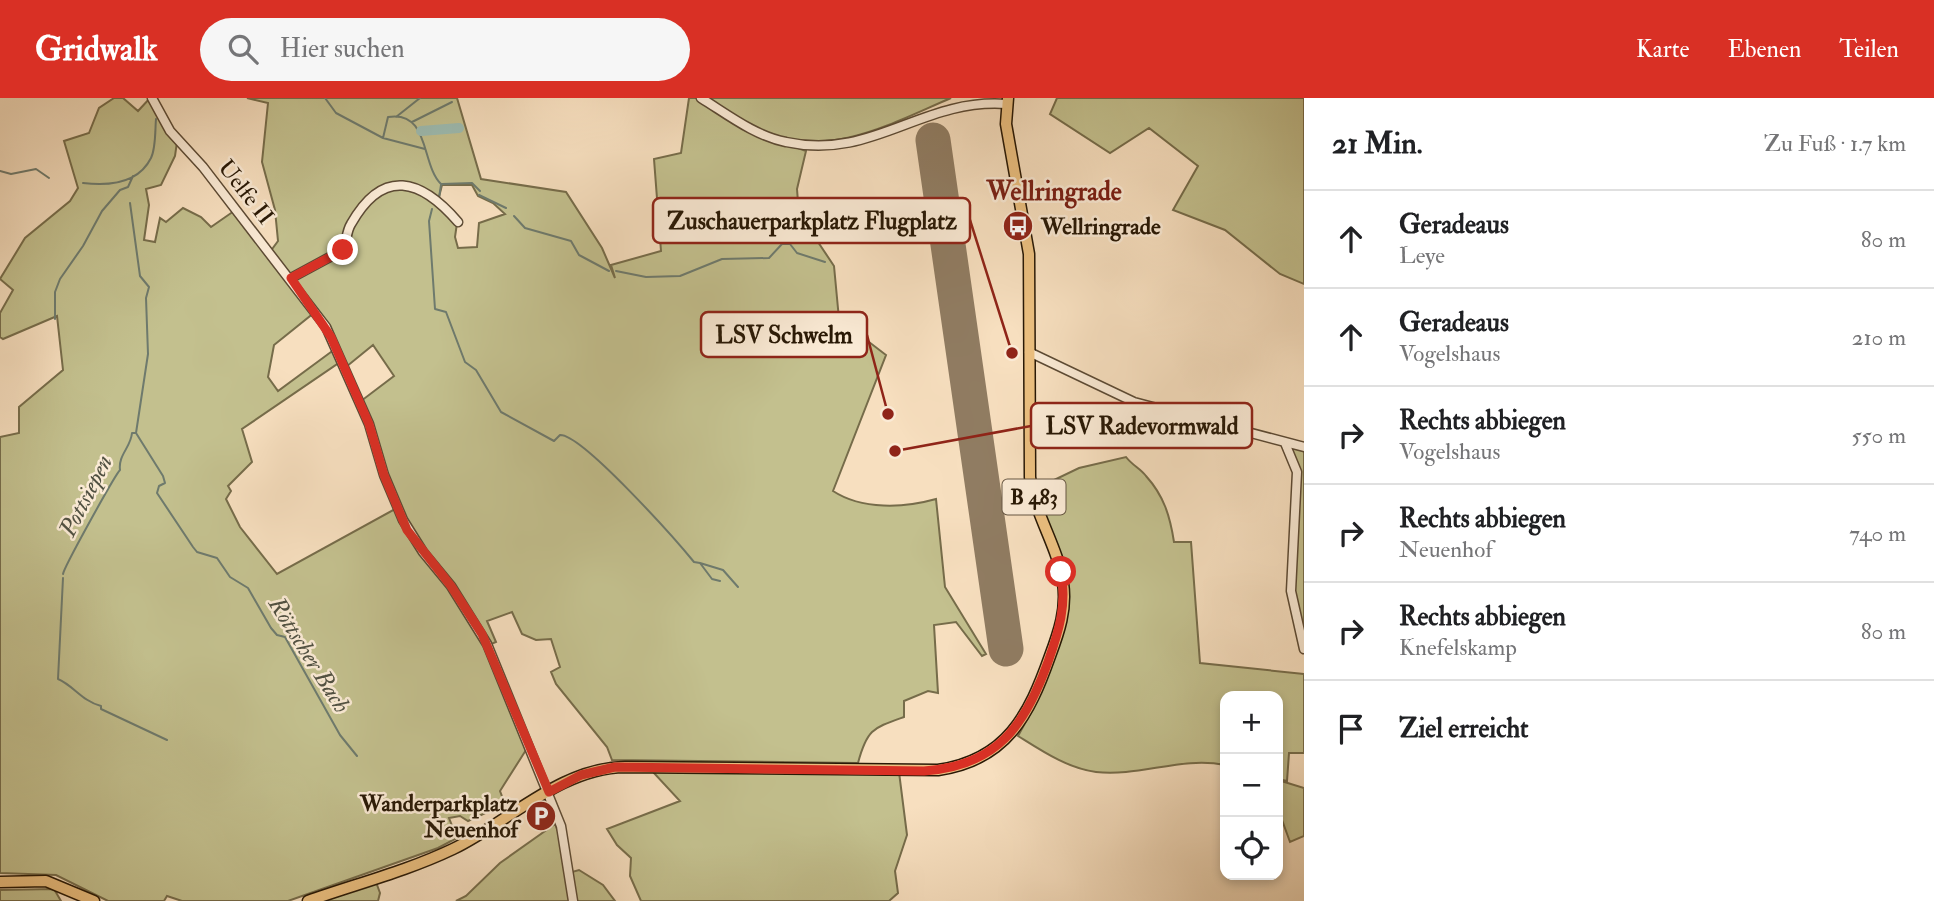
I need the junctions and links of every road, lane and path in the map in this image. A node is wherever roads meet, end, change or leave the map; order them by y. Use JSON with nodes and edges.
{"nodes":[{"id":1,"x":152,"y":98,"type":"edge"},
{"id":2,"x":701,"y":98,"type":"edge"},
{"id":3,"x":1007,"y":101,"type":"edge"},
{"id":4,"x":458,"y":222,"type":"dead end"},
{"id":5,"x":291,"y":278,"type":"junction"},
{"id":6,"x":1029,"y":352,"type":"junction"},
{"id":7,"x":1285,"y":443,"type":"junction"},
{"id":8,"x":1304,"y":447,"type":"edge"},
{"id":9,"x":1304,"y":649,"type":"edge"},
{"id":10,"x":549,"y":792,"type":"junction"},
{"id":11,"x":0,"y":882,"type":"edge"},
{"id":12,"x":94,"y":901,"type":"edge"},
{"id":13,"x":308,"y":901,"type":"edge"},
{"id":14,"x":573,"y":901,"type":"edge"}],
"edges":[{"from":1,"to":5,"type":"street","name":"Uelfe II"},
{"from":2,"to":3,"type":"street"},
{"from":3,"to":6,"type":"main road","number":"B 483"},
{"from":4,"to":5,"type":"street"},
{"from":5,"to":10,"type":"street","name":"Uelfe II"},
{"from":6,"to":7,"type":"street"},
{"from":6,"to":10,"type":"main road","number":"B 483"},
{"from":7,"to":8,"type":"street"},
{"from":7,"to":9,"type":"street"},
{"from":10,"to":13,"type":"main road","number":"B 483"},
{"from":10,"to":14,"type":"street","name":"Uelfe II"},
{"from":11,"to":12,"type":"main road"}]}
